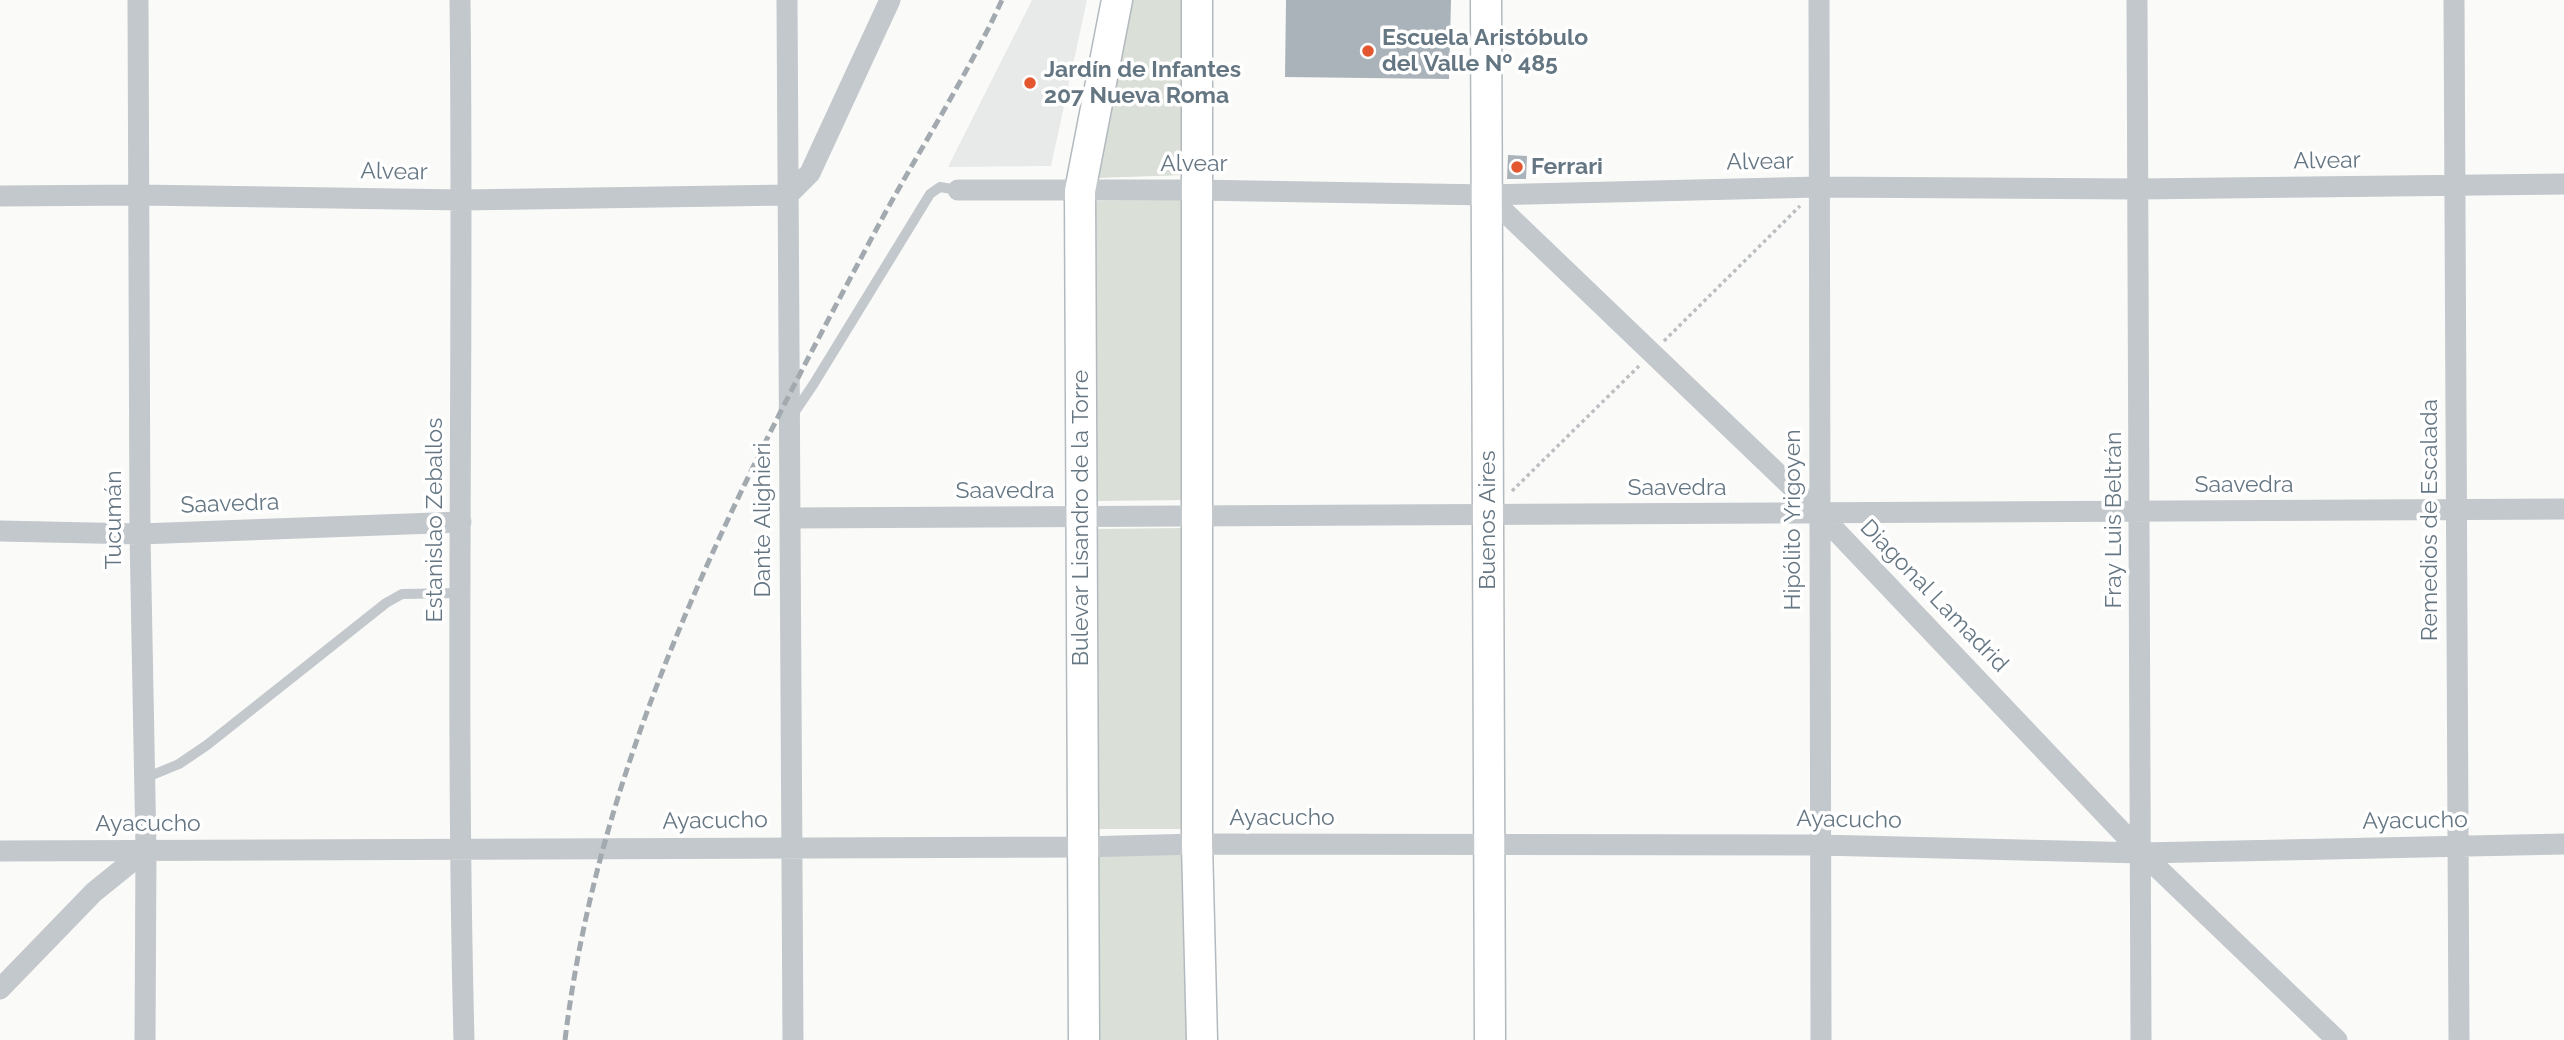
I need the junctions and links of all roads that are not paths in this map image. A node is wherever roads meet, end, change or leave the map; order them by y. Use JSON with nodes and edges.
{"nodes":[{"id":1,"x":138,"y":0,"type":"edge"},
{"id":2,"x":460,"y":0,"type":"edge"},
{"id":3,"x":787,"y":0,"type":"edge"},
{"id":4,"x":890,"y":0,"type":"edge"},
{"id":5,"x":1117,"y":0,"type":"edge"},
{"id":6,"x":1197,"y":0,"type":"edge"},
{"id":7,"x":1486,"y":0,"type":"edge"},
{"id":8,"x":1819,"y":0,"type":"edge"},
{"id":9,"x":2137,"y":0,"type":"edge"},
{"id":10,"x":2454,"y":0,"type":"edge"},
{"id":11,"x":2564,"y":184,"type":"edge"},
{"id":12,"x":2454,"y":185,"type":"junction"},
{"id":13,"x":1819,"y":187,"type":"junction"},
{"id":14,"x":2138,"y":189,"type":"junction"},
{"id":15,"x":958,"y":190,"type":"joint"},
{"id":16,"x":1195,"y":190,"type":"junction"},
{"id":17,"x":1080,"y":191,"type":"junction"},
{"id":18,"x":140,"y":195,"type":"junction"},
{"id":19,"x":788,"y":195,"type":"junction"},
{"id":20,"x":1487,"y":195,"type":"junction"},
{"id":21,"x":0,"y":196,"type":"edge"},
{"id":22,"x":463,"y":200,"type":"junction"},
{"id":23,"x":789,"y":419,"type":"junction"},
{"id":24,"x":2564,"y":509,"type":"edge"},
{"id":25,"x":2456,"y":510,"type":"junction"},
{"id":26,"x":2140,"y":512,"type":"junction"},
{"id":27,"x":1819,"y":513,"type":"junction"},
{"id":28,"x":1488,"y":515,"type":"junction"},
{"id":29,"x":1196,"y":516,"type":"junction"},
{"id":30,"x":1081,"y":517,"type":"junction"},
{"id":31,"x":790,"y":518,"type":"junction"},
{"id":32,"x":461,"y":522,"type":"junction"},
{"id":33,"x":0,"y":531,"type":"edge"},
{"id":34,"x":140,"y":534,"type":"junction"},
{"id":35,"x":461,"y":593,"type":"junction"},
{"id":36,"x":145,"y":778,"type":"junction"},
{"id":37,"x":1197,"y":844,"type":"junction"},
{"id":38,"x":2564,"y":844,"type":"edge"},
{"id":39,"x":1489,"y":845,"type":"junction"},
{"id":40,"x":1820,"y":845,"type":"junction"},
{"id":41,"x":791,"y":846,"type":"junction"},
{"id":42,"x":2457,"y":846,"type":"junction"},
{"id":43,"x":1081,"y":847,"type":"junction"},
{"id":44,"x":146,"y":850,"type":"junction"},
{"id":45,"x":459,"y":850,"type":"junction"},
{"id":46,"x":0,"y":851,"type":"edge"},
{"id":47,"x":2142,"y":853,"type":"junction"},
{"id":48,"x":0,"y":989,"type":"edge"},
{"id":49,"x":145,"y":1040,"type":"edge"},
{"id":50,"x":464,"y":1040,"type":"edge"},
{"id":51,"x":793,"y":1040,"type":"edge"},
{"id":52,"x":1084,"y":1040,"type":"edge"},
{"id":53,"x":1202,"y":1040,"type":"edge"},
{"id":54,"x":1490,"y":1040,"type":"edge"},
{"id":55,"x":1821,"y":1040,"type":"edge"},
{"id":56,"x":2141,"y":1040,"type":"edge"},
{"id":57,"x":2337,"y":1040,"type":"edge"},
{"id":58,"x":2459,"y":1040,"type":"edge"}],
"edges":[{"from":1,"to":18,"type":"street","name":"Tucumán"},
{"from":2,"to":22,"type":"street","name":"Estanislao Zeballos"},
{"from":3,"to":19,"type":"street","name":"Dante Alighieri"},
{"from":4,"to":19,"type":"street"},
{"from":5,"to":17,"type":"main road","name":"Bulevar Lisandro de la Torre"},
{"from":6,"to":16,"type":"main road"},
{"from":7,"to":20,"type":"main road","name":"Buenos Aires"},
{"from":8,"to":13,"type":"street","name":"Hipólito Yrigoyen"},
{"from":9,"to":14,"type":"street","name":"Fray Luis Beltrán"},
{"from":10,"to":12,"type":"street","name":"Remedios de Escalada"},
{"from":11,"to":12,"type":"street","name":"Alvear"},
{"from":12,"to":14,"type":"street","name":"Alvear"},
{"from":12,"to":25,"type":"street","name":"Remedios de Escalada"},
{"from":13,"to":14,"type":"street","name":"Alvear"},
{"from":13,"to":20,"type":"street","name":"Alvear"},
{"from":13,"to":27,"type":"street","name":"Hipólito Yrigoyen"},
{"from":14,"to":26,"type":"street","name":"Fray Luis Beltrán"},
{"from":15,"to":17,"type":"street","name":"Alvear"},
{"from":15,"to":23,"type":"lane"},
{"from":16,"to":17,"type":"street","name":"Alvear"},
{"from":16,"to":20,"type":"street","name":"Alvear"},
{"from":16,"to":29,"type":"main road"},
{"from":17,"to":30,"type":"main road","name":"Bulevar Lisandro de la Torre"},
{"from":18,"to":21,"type":"street","name":"Alvear"},
{"from":18,"to":22,"type":"street","name":"Alvear"},
{"from":18,"to":34,"type":"street","name":"Tucumán"},
{"from":19,"to":22,"type":"street","name":"Alvear"},
{"from":19,"to":23,"type":"street","name":"Dante Alighieri"},
{"from":20,"to":27,"type":"street","name":"Diagonal Lamadrid"},
{"from":20,"to":28,"type":"main road","name":"Buenos Aires"},
{"from":22,"to":32,"type":"street","name":"Estanislao Zeballos"},
{"from":23,"to":31,"type":"street","name":"Dante Alighieri"},
{"from":24,"to":25,"type":"street","name":"Saavedra"},
{"from":25,"to":26,"type":"street","name":"Saavedra"},
{"from":25,"to":42,"type":"street","name":"Remedios de Escalada"},
{"from":26,"to":27,"type":"street","name":"Saavedra"},
{"from":26,"to":47,"type":"street","name":"Fray Luis Beltrán"},
{"from":27,"to":28,"type":"street","name":"Saavedra"},
{"from":27,"to":40,"type":"street","name":"Hipólito Yrigoyen"},
{"from":27,"to":47,"type":"street","name":"Diagonal Lamadrid"},
{"from":28,"to":29,"type":"street","name":"Saavedra"},
{"from":28,"to":39,"type":"main road","name":"Buenos Aires"},
{"from":29,"to":30,"type":"street","name":"Saavedra"},
{"from":29,"to":37,"type":"main road"},
{"from":30,"to":31,"type":"street","name":"Saavedra"},
{"from":30,"to":43,"type":"main road","name":"Bulevar Lisandro de la Torre"},
{"from":31,"to":41,"type":"street","name":"Dante Alighieri"},
{"from":32,"to":34,"type":"street","name":"Saavedra"},
{"from":32,"to":35,"type":"street","name":"Estanislao Zeballos"},
{"from":33,"to":34,"type":"street","name":"Saavedra"},
{"from":34,"to":36,"type":"street","name":"Tucumán"},
{"from":35,"to":36,"type":"lane"},
{"from":35,"to":45,"type":"street","name":"Estanislao Zeballos"},
{"from":36,"to":44,"type":"street","name":"Tucumán"},
{"from":37,"to":39,"type":"street","name":"Ayacucho"},
{"from":37,"to":43,"type":"street","name":"Ayacucho"},
{"from":37,"to":53,"type":"main road"},
{"from":38,"to":42,"type":"street","name":"Ayacucho"},
{"from":39,"to":40,"type":"street","name":"Ayacucho"},
{"from":39,"to":54,"type":"main road","name":"Buenos Aires"},
{"from":40,"to":47,"type":"street","name":"Ayacucho"},
{"from":40,"to":55,"type":"street","name":"Hipólito Yrigoyen"},
{"from":41,"to":43,"type":"street","name":"Ayacucho"},
{"from":41,"to":45,"type":"street","name":"Ayacucho"},
{"from":41,"to":51,"type":"street","name":"Dante Alighieri"},
{"from":42,"to":47,"type":"street","name":"Ayacucho"},
{"from":42,"to":58,"type":"street","name":"Remedios de Escalada"},
{"from":43,"to":52,"type":"main road","name":"Bulevar Lisandro de la Torre"},
{"from":44,"to":45,"type":"street","name":"Ayacucho"},
{"from":44,"to":46,"type":"street","name":"Ayacucho"},
{"from":44,"to":48,"type":"street"},
{"from":44,"to":49,"type":"street","name":"Tucumán"},
{"from":45,"to":50,"type":"street","name":"Estanislao Zeballos"},
{"from":47,"to":56,"type":"street","name":"Fray Luis Beltrán"},
{"from":47,"to":57,"type":"street","name":"Diagonal Lamadrid"}]}
